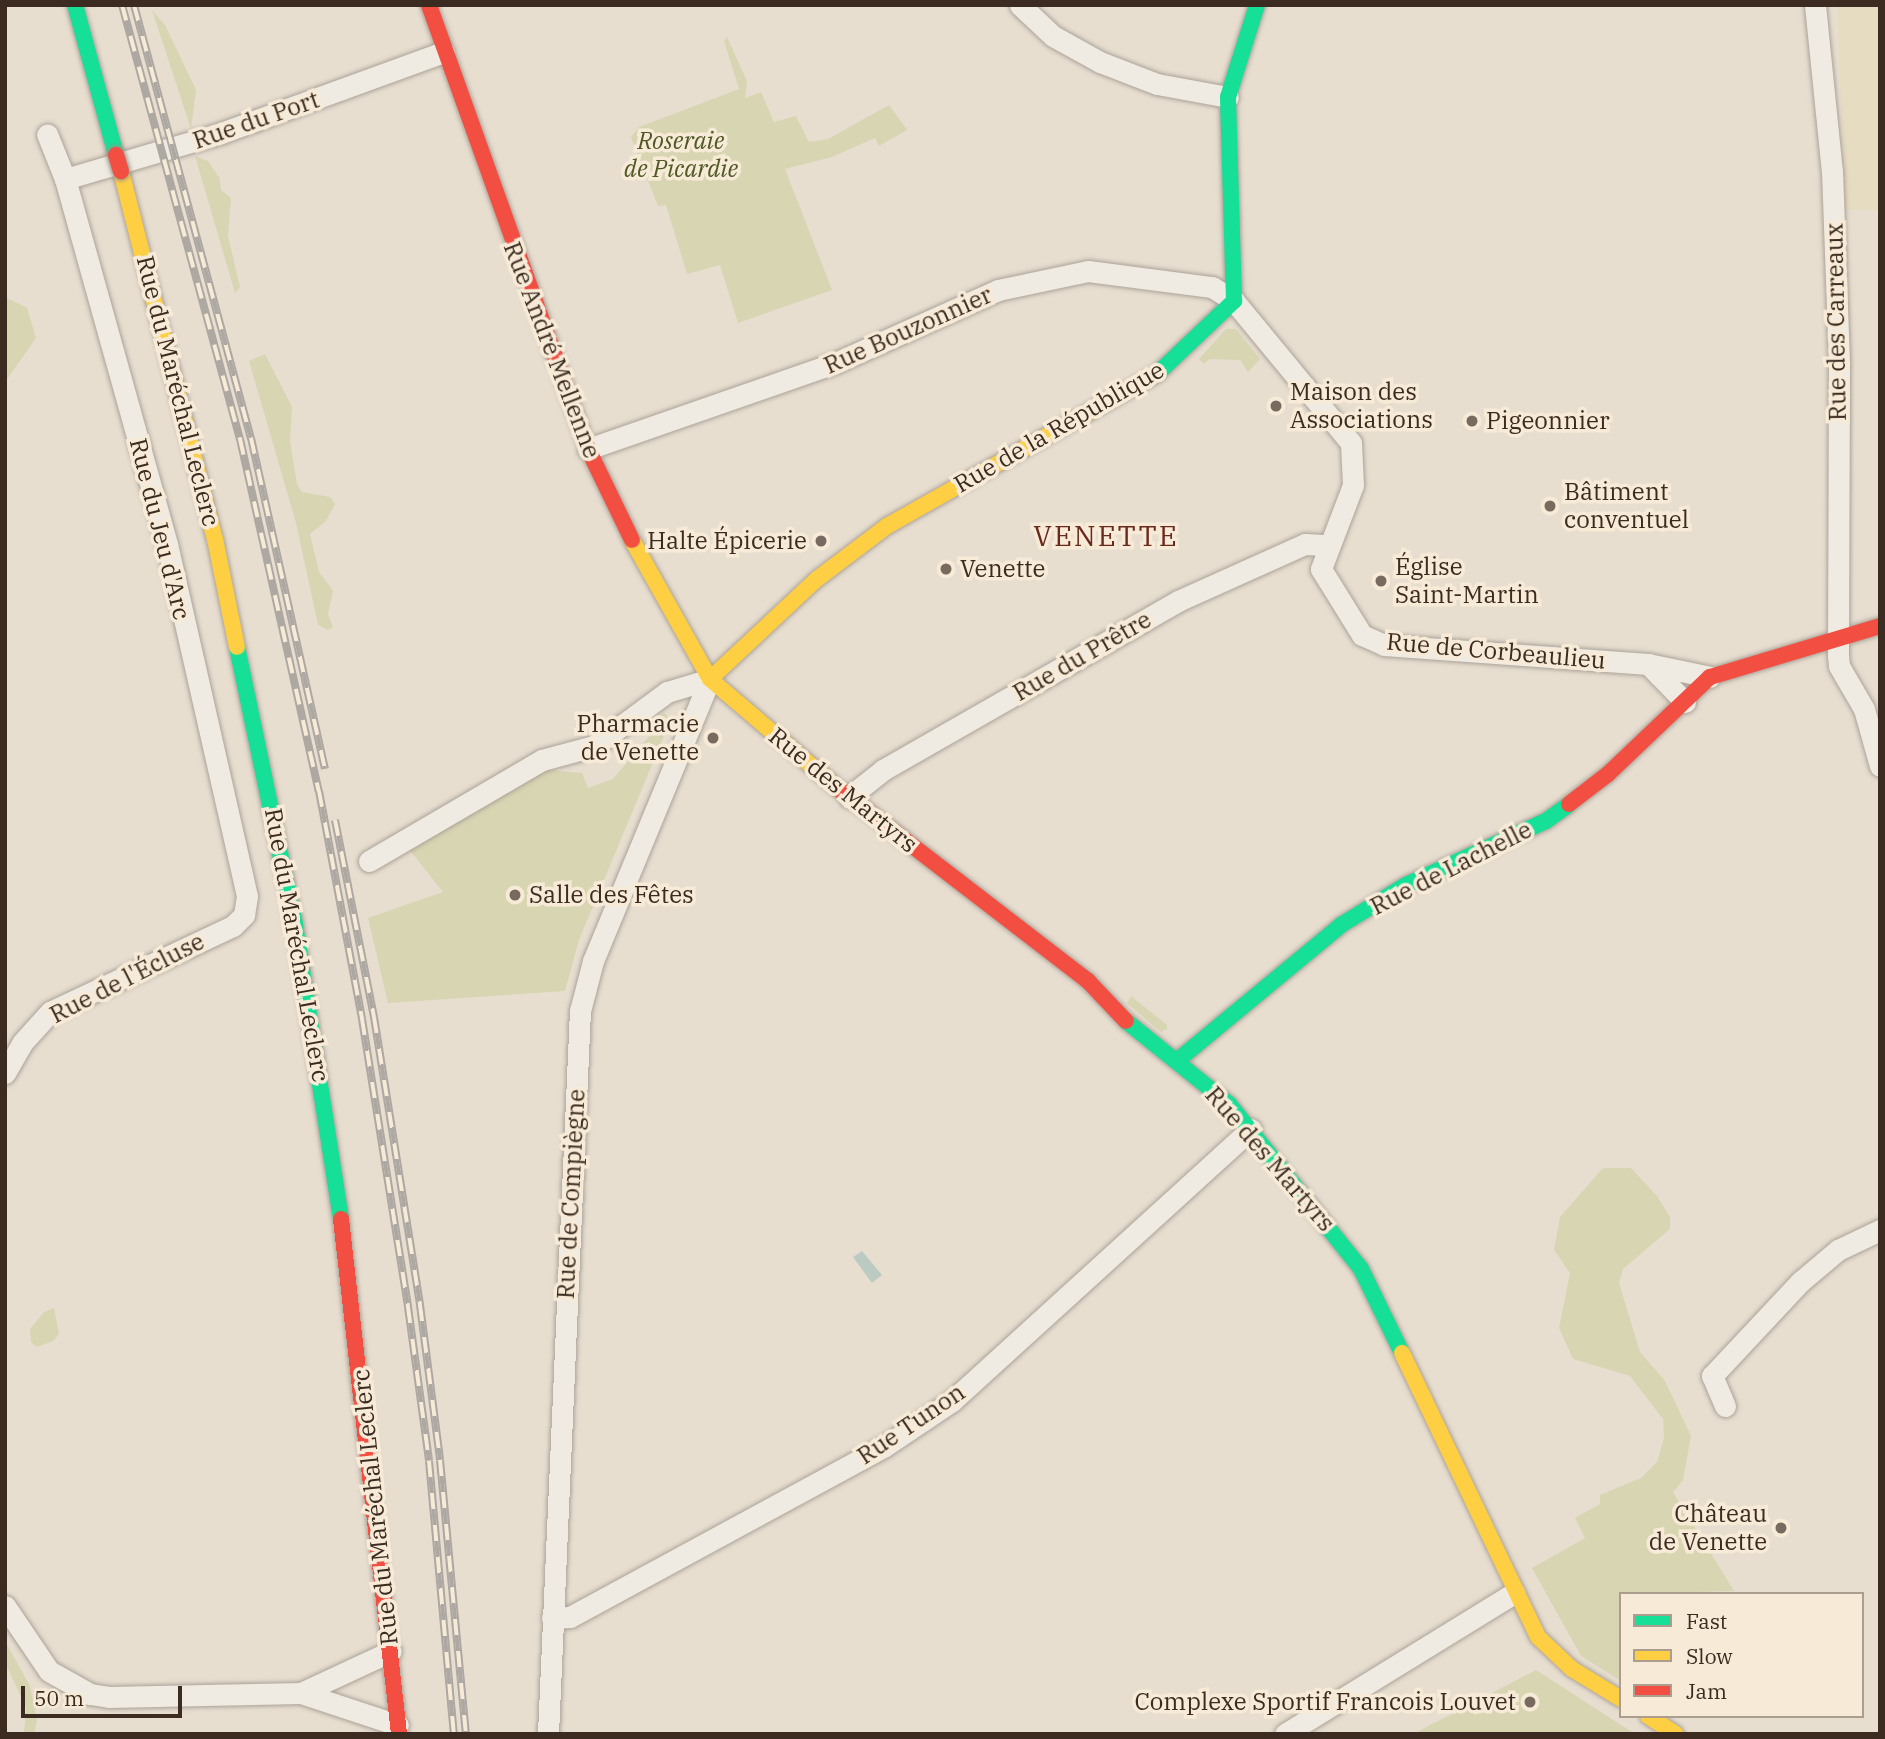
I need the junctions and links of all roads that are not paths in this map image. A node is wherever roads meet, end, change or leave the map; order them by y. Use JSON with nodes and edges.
{"nodes":[{"id":1,"x":75,"y":5,"type":"edge"},
{"id":2,"x":429,"y":5,"type":"edge"},
{"id":3,"x":1020,"y":5,"type":"edge"},
{"id":4,"x":1256,"y":5,"type":"edge"},
{"id":5,"x":1815,"y":5,"type":"edge"},
{"id":6,"x":444,"y":52,"type":"junction"},
{"id":7,"x":1228,"y":97,"type":"junction"},
{"id":8,"x":47,"y":134,"type":"dead end"},
{"id":9,"x":65,"y":179,"type":"junction"},
{"id":10,"x":1234,"y":302,"type":"junction"},
{"id":11,"x":588,"y":449,"type":"junction"},
{"id":12,"x":1327,"y":545,"type":"junction"},
{"id":13,"x":1880,"y":626,"type":"edge"},
{"id":14,"x":1837,"y":639,"type":"junction"},
{"id":15,"x":1648,"y":664,"type":"junction"},
{"id":16,"x":1715,"y":675,"type":"junction"},
{"id":17,"x":710,"y":679,"type":"junction"},
{"id":18,"x":1685,"y":702,"type":"junction"},
{"id":19,"x":1880,"y":766,"type":"edge"},
{"id":20,"x":849,"y":797,"type":"junction"},
{"id":21,"x":369,"y":862,"type":"dead end"},
{"id":22,"x":233,"y":926,"type":"joint"},
{"id":23,"x":1178,"y":1060,"type":"junction"},
{"id":24,"x":5,"y":1073,"type":"edge"},
{"id":25,"x":1251,"y":1129,"type":"junction"},
{"id":26,"x":1880,"y":1230,"type":"edge"},
{"id":27,"x":1726,"y":1406,"type":"dead end"},
{"id":28,"x":1514,"y":1593,"type":"junction"},
{"id":29,"x":5,"y":1606,"type":"edge"},
{"id":30,"x":552,"y":1618,"type":"junction"},
{"id":31,"x":391,"y":1651,"type":"junction"},
{"id":32,"x":339,"y":1675,"type":"junction"},
{"id":33,"x":301,"y":1693,"type":"junction"},
{"id":34,"x":1619,"y":1698,"type":"edge"},
{"id":35,"x":342,"y":1707,"type":"junction"},
{"id":36,"x":1651,"y":1718,"type":"edge"},
{"id":37,"x":399,"y":1729,"type":"edge"},
{"id":38,"x":548,"y":1734,"type":"edge"},
{"id":39,"x":1285,"y":1734,"type":"edge"},
{"id":40,"x":1676,"y":1734,"type":"edge"}],
"edges":[{"from":1,"to":31,"type":"street","name":"Rue du Maréchal Leclerc"},
{"from":2,"to":6,"type":"street","name":"Rue André Mellenne"},
{"from":3,"to":7,"type":"street"},
{"from":4,"to":7,"type":"street"},
{"from":5,"to":14,"type":"street","name":"Rue des Carreaux"},
{"from":6,"to":9,"type":"street","name":"Rue du Port"},
{"from":6,"to":11,"type":"street","name":"Rue André Mellenne"},
{"from":7,"to":10,"type":"street"},
{"from":8,"to":9,"type":"street","name":"Rue du Jeu d'Arc"},
{"from":9,"to":22,"type":"street","name":"Rue du Jeu d'Arc"},
{"from":10,"to":11,"type":"street","name":"Rue Bouzonnier"},
{"from":10,"to":12,"type":"street","name":"Rue de Corbeaulieu"},
{"from":10,"to":17,"type":"street","name":"Rue de la République"},
{"from":11,"to":17,"type":"street","name":"Rue André Mellenne"},
{"from":12,"to":15,"type":"street","name":"Rue de Corbeaulieu"},
{"from":12,"to":20,"type":"street","name":"Rue du Prêtre"},
{"from":13,"to":14,"type":"street","name":"Rue de Corbeaulieu"},
{"from":14,"to":16,"type":"street","name":"Rue de Corbeaulieu"},
{"from":14,"to":19,"type":"street","name":"Rue des Carreaux"},
{"from":15,"to":16,"type":"street","name":"Rue de Corbeaulieu"},
{"from":15,"to":18,"type":"street"},
{"from":16,"to":18,"type":"street","name":"Rue de Lachelle"},
{"from":17,"to":20,"type":"street","name":"Rue des Martyrs"},
{"from":17,"to":21,"type":"street"},
{"from":17,"to":30,"type":"street","name":"Rue de Compiègne"},
{"from":18,"to":23,"type":"street","name":"Rue de Lachelle"},
{"from":20,"to":23,"type":"street","name":"Rue des Martyrs"},
{"from":22,"to":24,"type":"street","name":"Rue de l'Écluse"},
{"from":23,"to":25,"type":"street","name":"Rue des Martyrs"},
{"from":25,"to":28,"type":"street","name":"Rue des Martyrs"},
{"from":25,"to":30,"type":"street","name":"Rue Tunon"},
{"from":26,"to":27,"type":"street"},
{"from":28,"to":34,"type":"street","name":"Rue des Martyrs"},
{"from":28,"to":39,"type":"street"},
{"from":29,"to":33,"type":"street"},
{"from":30,"to":38,"type":"street","name":"Rue de Compiègne"},
{"from":31,"to":32,"type":"street"},
{"from":31,"to":37,"type":"street","name":"Rue du Maréchal Leclerc"},
{"from":32,"to":33,"type":"street"},
{"from":32,"to":35,"type":"street"},
{"from":33,"to":35,"type":"street"},
{"from":35,"to":37,"type":"street"},
{"from":36,"to":40,"type":"street"}]}
